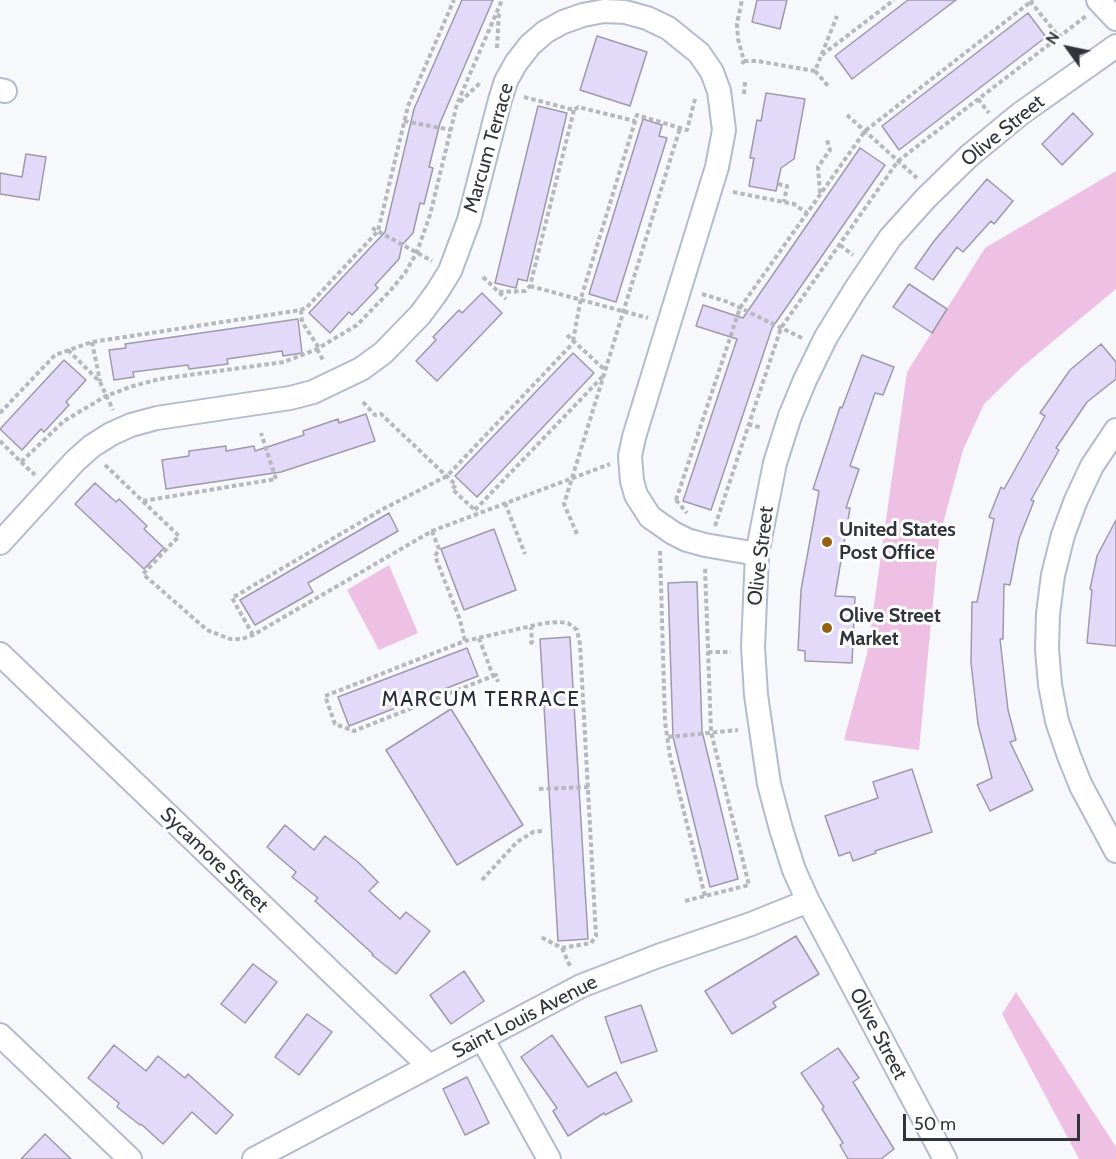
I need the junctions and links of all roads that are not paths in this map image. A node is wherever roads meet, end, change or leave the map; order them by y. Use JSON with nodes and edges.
{"nodes":[{"id":1,"x":1098,"y":0,"type":"edge"},
{"id":2,"x":1116,"y":19,"type":"edge"},
{"id":3,"x":1116,"y":46,"type":"edge"},
{"id":4,"x":1116,"y":430,"type":"edge"},
{"id":5,"x":0,"y":543,"type":"edge"},
{"id":6,"x":757,"y":554,"type":"junction"},
{"id":7,"x":0,"y":654,"type":"edge"},
{"id":8,"x":1116,"y":851,"type":"edge"},
{"id":9,"x":808,"y":901,"type":"junction"},
{"id":10,"x":0,"y":1035,"type":"edge"},
{"id":11,"x":482,"y":1038,"type":"junction"},
{"id":12,"x":429,"y":1066,"type":"junction"},
{"id":13,"x":130,"y":1159,"type":"edge"},
{"id":14,"x":254,"y":1159,"type":"edge"},
{"id":15,"x":549,"y":1159,"type":"edge"},
{"id":16,"x":945,"y":1159,"type":"edge"}],
"edges":[{"from":1,"to":2,"type":"street"},
{"from":3,"to":6,"type":"street","name":"Olive Street"},
{"from":4,"to":8,"type":"street"},
{"from":5,"to":6,"type":"street","name":"Marcum Terrace"},
{"from":6,"to":9,"type":"street","name":"Olive Street"},
{"from":7,"to":12,"type":"street","name":"Sycamore Street"},
{"from":9,"to":11,"type":"street","name":"Saint Louis Avenue"},
{"from":9,"to":16,"type":"street","name":"Olive Street"},
{"from":10,"to":13,"type":"street"},
{"from":11,"to":12,"type":"street","name":"Saint Louis Avenue"},
{"from":11,"to":15,"type":"street"},
{"from":12,"to":14,"type":"street","name":"Saint Louis Avenue"}]}
